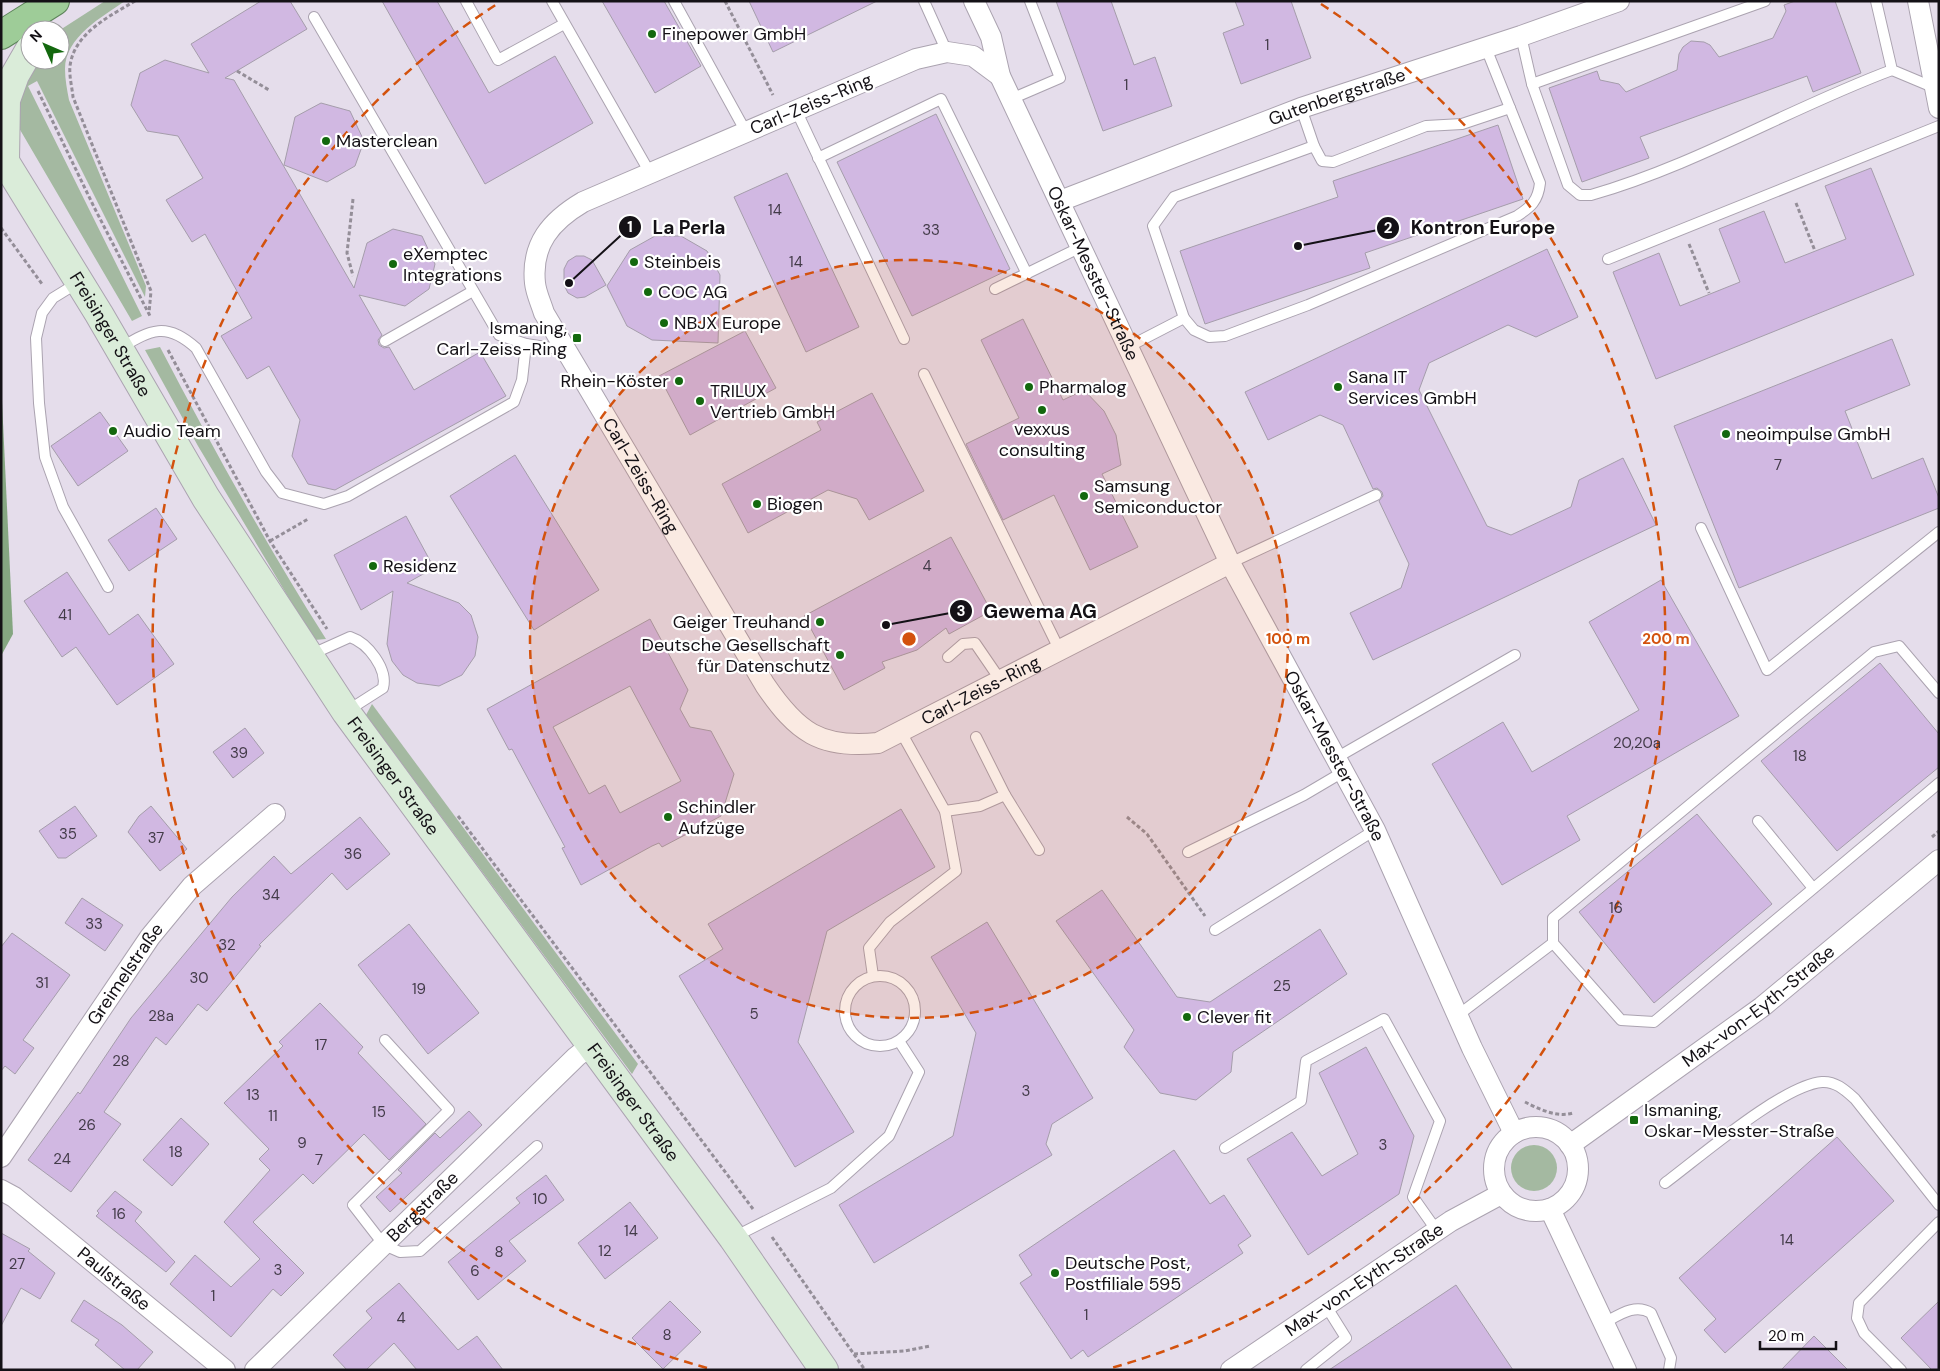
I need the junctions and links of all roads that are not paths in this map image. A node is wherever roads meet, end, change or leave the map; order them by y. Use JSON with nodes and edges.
{"nodes":[{"id":1,"x":466,"y":1,"type":"edge"},
{"id":2,"x":552,"y":1,"type":"edge"},
{"id":3,"x":674,"y":1,"type":"edge"},
{"id":4,"x":924,"y":1,"type":"edge"},
{"id":5,"x":974,"y":1,"type":"edge"},
{"id":6,"x":1030,"y":1,"type":"edge"},
{"id":7,"x":1619,"y":1,"type":"edge"},
{"id":8,"x":1765,"y":1,"type":"edge"},
{"id":9,"x":1876,"y":1,"type":"edge"},
{"id":10,"x":1918,"y":1,"type":"edge"},
{"id":11,"x":45,"y":13,"type":"edge"},
{"id":12,"x":314,"y":17,"type":"dead end"},
{"id":13,"x":564,"y":24,"type":"junction"},
{"id":14,"x":1,"y":35,"type":"edge"},
{"id":15,"x":1521,"y":36,"type":"junction"},
{"id":16,"x":1486,"y":48,"type":"junction"},
{"id":17,"x":947,"y":52,"type":"junction"},
{"id":18,"x":20,"y":66,"type":"edge"},
{"id":19,"x":1892,"y":70,"type":"junction"},
{"id":20,"x":1000,"y":76,"type":"junction"},
{"id":21,"x":1532,"y":84,"type":"junction"},
{"id":22,"x":1011,"y":98,"type":"junction"},
{"id":23,"x":1937,"y":98,"type":"edge"},
{"id":24,"x":1300,"y":108,"type":"junction"},
{"id":25,"x":1510,"y":108,"type":"junction"},
{"id":26,"x":790,"y":113,"type":"junction"},
{"id":27,"x":1939,"y":126,"type":"edge"},
{"id":28,"x":746,"y":132,"type":"junction"},
{"id":29,"x":1314,"y":146,"type":"junction"},
{"id":30,"x":818,"y":158,"type":"junction"},
{"id":31,"x":5,"y":165,"type":"edge"},
{"id":32,"x":650,"y":173,"type":"junction"},
{"id":33,"x":1060,"y":201,"type":"junction"},
{"id":34,"x":1081,"y":248,"type":"junction"},
{"id":35,"x":1608,"y":259,"type":"dead end"},
{"id":36,"x":1027,"y":274,"type":"junction"},
{"id":37,"x":80,"y":282,"type":"junction"},
{"id":38,"x":995,"y":289,"type":"dead end"},
{"id":39,"x":473,"y":290,"type":"junction"},
{"id":40,"x":1184,"y":318,"type":"junction"},
{"id":41,"x":904,"y":339,"type":"dead end"},
{"id":42,"x":385,"y":341,"type":"dead end"},
{"id":43,"x":526,"y":344,"type":"junction"},
{"id":44,"x":119,"y":348,"type":"junction"},
{"id":45,"x":1126,"y":348,"type":"junction"},
{"id":46,"x":565,"y":350,"type":"junction"},
{"id":47,"x":924,"y":374,"type":"dead end"},
{"id":48,"x":1376,"y":495,"type":"dead end"},
{"id":49,"x":1701,"y":528,"type":"dead end"},
{"id":50,"x":1939,"y":532,"type":"edge"},
{"id":51,"x":1230,"y":563,"type":"junction"},
{"id":52,"x":108,"y":587,"type":"dead end"},
{"id":53,"x":1060,"y":651,"type":"junction"},
{"id":54,"x":1515,"y":655,"type":"dead end"},
{"id":55,"x":309,"y":656,"type":"junction"},
{"id":56,"x":948,"y":657,"type":"dead end"},
{"id":57,"x":1001,"y":681,"type":"junction"},
{"id":58,"x":1939,"y":692,"type":"edge"},
{"id":59,"x":346,"y":712,"type":"junction"},
{"id":60,"x":901,"y":732,"type":"junction"},
{"id":61,"x":976,"y":737,"type":"dead end"},
{"id":62,"x":1339,"y":765,"type":"junction"},
{"id":63,"x":1939,"y":783,"type":"edge"},
{"id":64,"x":1005,"y":795,"type":"junction"},
{"id":65,"x":945,"y":812,"type":"junction"},
{"id":66,"x":275,"y":814,"type":"dead end"},
{"id":67,"x":1758,"y":821,"type":"dead end"},
{"id":68,"x":1375,"y":830,"type":"junction"},
{"id":69,"x":1039,"y":850,"type":"dead end"},
{"id":70,"x":1188,"y":852,"type":"dead end"},
{"id":71,"x":1939,"y":860,"type":"edge"},
{"id":72,"x":1813,"y":888,"type":"junction"},
{"id":73,"x":1215,"y":930,"type":"road end"},
{"id":74,"x":1553,"y":942,"type":"junction"},
{"id":75,"x":873,"y":976,"type":"junction"},
{"id":76,"x":1457,"y":1016,"type":"junction"},
{"id":77,"x":385,"y":1040,"type":"dead end"},
{"id":78,"x":899,"y":1042,"type":"junction"},
{"id":79,"x":591,"y":1045,"type":"junction"},
{"id":80,"x":1514,"y":1133,"type":"junction"},
{"id":81,"x":1570,"y":1145,"type":"junction"},
{"id":82,"x":536,"y":1146,"type":"dead end"},
{"id":83,"x":1225,"y":1148,"type":"dead end"},
{"id":84,"x":1,"y":1157,"type":"edge"},
{"id":85,"x":1665,"y":1183,"type":"dead end"},
{"id":86,"x":1,"y":1190,"type":"edge"},
{"id":87,"x":1501,"y":1194,"type":"junction"},
{"id":88,"x":1939,"y":1205,"type":"edge"},
{"id":89,"x":1550,"y":1209,"type":"junction"},
{"id":90,"x":1939,"y":1222,"type":"edge"},
{"id":91,"x":1437,"y":1231,"type":"junction"},
{"id":92,"x":733,"y":1238,"type":"junction"},
{"id":93,"x":384,"y":1244,"type":"junction"},
{"id":94,"x":1326,"y":1306,"type":"junction"},
{"id":95,"x":1604,"y":1323,"type":"junction"},
{"id":96,"x":225,"y":1370,"type":"edge"},
{"id":97,"x":255,"y":1370,"type":"edge"},
{"id":98,"x":824,"y":1370,"type":"edge"},
{"id":99,"x":1231,"y":1370,"type":"edge"},
{"id":100,"x":1306,"y":1370,"type":"edge"},
{"id":101,"x":1626,"y":1370,"type":"edge"},
{"id":102,"x":1668,"y":1370,"type":"edge"},
{"id":103,"x":1901,"y":1370,"type":"edge"}],
"edges":[{"from":1,"to":13,"type":"lane"},
{"from":2,"to":13,"type":"lane"},
{"from":3,"to":28,"type":"lane"},
{"from":4,"to":17,"type":"lane"},
{"from":5,"to":20,"type":"street","name":"Oskar-Messter-Straße"},
{"from":6,"to":22,"type":"lane"},
{"from":7,"to":15,"type":"street","name":"Gutenbergstraße"},
{"from":8,"to":21,"type":"lane"},
{"from":9,"to":19,"type":"lane"},
{"from":10,"to":23,"type":"street"},
{"from":11,"to":14,"type":"highway"},
{"from":12,"to":39,"type":"lane"},
{"from":13,"to":32,"type":"lane"},
{"from":15,"to":16,"type":"street","name":"Gutenbergstraße"},
{"from":15,"to":21,"type":"lane"},
{"from":16,"to":24,"type":"street","name":"Gutenbergstraße"},
{"from":16,"to":25,"type":"lane"},
{"from":17,"to":20,"type":"street","name":"Carl-Zeiss-Ring"},
{"from":17,"to":26,"type":"street","name":"Carl-Zeiss-Ring"},
{"from":18,"to":31,"type":"main road"},
{"from":19,"to":21,"type":"lane"},
{"from":19,"to":23,"type":"lane"},
{"from":20,"to":22,"type":"street","name":"Oskar-Messter-Straße"},
{"from":22,"to":33,"type":"street","name":"Oskar-Messter-Straße"},
{"from":24,"to":29,"type":"lane"},
{"from":24,"to":33,"type":"street","name":"Gutenbergstraße"},
{"from":25,"to":29,"type":"lane"},
{"from":25,"to":40,"type":"lane"},
{"from":26,"to":28,"type":"street","name":"Carl-Zeiss-Ring"},
{"from":26,"to":30,"type":"lane"},
{"from":27,"to":35,"type":"lane"},
{"from":28,"to":32,"type":"street","name":"Carl-Zeiss-Ring"},
{"from":29,"to":40,"type":"lane"},
{"from":30,"to":36,"type":"lane"},
{"from":30,"to":41,"type":"lane"},
{"from":31,"to":37,"type":"main road","name":"Freisinger Straße"},
{"from":32,"to":46,"type":"street","name":"Carl-Zeiss-Ring"},
{"from":33,"to":34,"type":"street","name":"Oskar-Messter-Straße"},
{"from":34,"to":36,"type":"lane"},
{"from":34,"to":45,"type":"street","name":"Oskar-Messter-Straße"},
{"from":36,"to":38,"type":"lane"},
{"from":37,"to":44,"type":"main road","name":"Freisinger Straße"},
{"from":37,"to":52,"type":"lane"},
{"from":39,"to":42,"type":"lane"},
{"from":39,"to":43,"type":"lane"},
{"from":40,"to":45,"type":"lane"},
{"from":43,"to":44,"type":"lane"},
{"from":43,"to":46,"type":"lane"},
{"from":44,"to":55,"type":"main road","name":"Freisinger Straße"},
{"from":45,"to":51,"type":"street","name":"Oskar-Messter-Straße"},
{"from":46,"to":60,"type":"street","name":"Carl-Zeiss-Ring"},
{"from":47,"to":53,"type":"lane"},
{"from":48,"to":51,"type":"lane"},
{"from":49,"to":50,"type":"lane"},
{"from":51,"to":53,"type":"street","name":"Carl-Zeiss-Ring"},
{"from":51,"to":62,"type":"street","name":"Oskar-Messter-Straße"},
{"from":53,"to":57,"type":"street","name":"Carl-Zeiss-Ring"},
{"from":54,"to":62,"type":"lane"},
{"from":55,"to":59,"type":"main road","name":"Freisinger Straße"},
{"from":55,"to":59,"type":"lane"},
{"from":56,"to":57,"type":"lane"},
{"from":57,"to":60,"type":"street","name":"Carl-Zeiss-Ring"},
{"from":58,"to":74,"type":"lane"},
{"from":59,"to":79,"type":"main road","name":"Freisinger Straße"},
{"from":60,"to":65,"type":"lane"},
{"from":61,"to":64,"type":"lane"},
{"from":62,"to":68,"type":"street","name":"Oskar-Messter-Straße"},
{"from":62,"to":70,"type":"lane"},
{"from":63,"to":72,"type":"lane"},
{"from":64,"to":65,"type":"lane"},
{"from":64,"to":69,"type":"lane"},
{"from":65,"to":75,"type":"lane"},
{"from":66,"to":84,"type":"street","name":"Greimelstraße"},
{"from":67,"to":72,"type":"lane"},
{"from":68,"to":73,"type":"lane"},
{"from":68,"to":76,"type":"street","name":"Oskar-Messter-Straße"},
{"from":71,"to":81,"type":"street","name":"Max-von-Eyth-Straße"},
{"from":72,"to":74,"type":"lane"},
{"from":74,"to":76,"type":"lane"},
{"from":75,"to":78,"type":"lane"},
{"from":75,"to":78,"type":"lane"},
{"from":76,"to":80,"type":"street","name":"Oskar-Messter-Straße"},
{"from":77,"to":93,"type":"lane"},
{"from":78,"to":92,"type":"lane"},
{"from":79,"to":92,"type":"main road","name":"Freisinger Straße"},
{"from":79,"to":93,"type":"street","name":"Bergstraße"},
{"from":80,"to":81,"type":"street"},
{"from":80,"to":87,"type":"street"},
{"from":81,"to":89,"type":"street"},
{"from":82,"to":93,"type":"lane"},
{"from":83,"to":91,"type":"lane"},
{"from":85,"to":88,"type":"lane"},
{"from":86,"to":96,"type":"street","name":"Paulstraße"},
{"from":87,"to":89,"type":"street"},
{"from":87,"to":91,"type":"street","name":"Max-von-Eyth-Straße"},
{"from":89,"to":95,"type":"street"},
{"from":90,"to":103,"type":"lane"},
{"from":91,"to":94,"type":"street","name":"Max-von-Eyth-Straße"},
{"from":92,"to":98,"type":"main road","name":"Freisinger Straße"},
{"from":93,"to":97,"type":"street","name":"Bergstraße"},
{"from":94,"to":99,"type":"street","name":"Max-von-Eyth-Straße"},
{"from":94,"to":100,"type":"lane"},
{"from":95,"to":101,"type":"street"},
{"from":95,"to":102,"type":"lane"}]}
